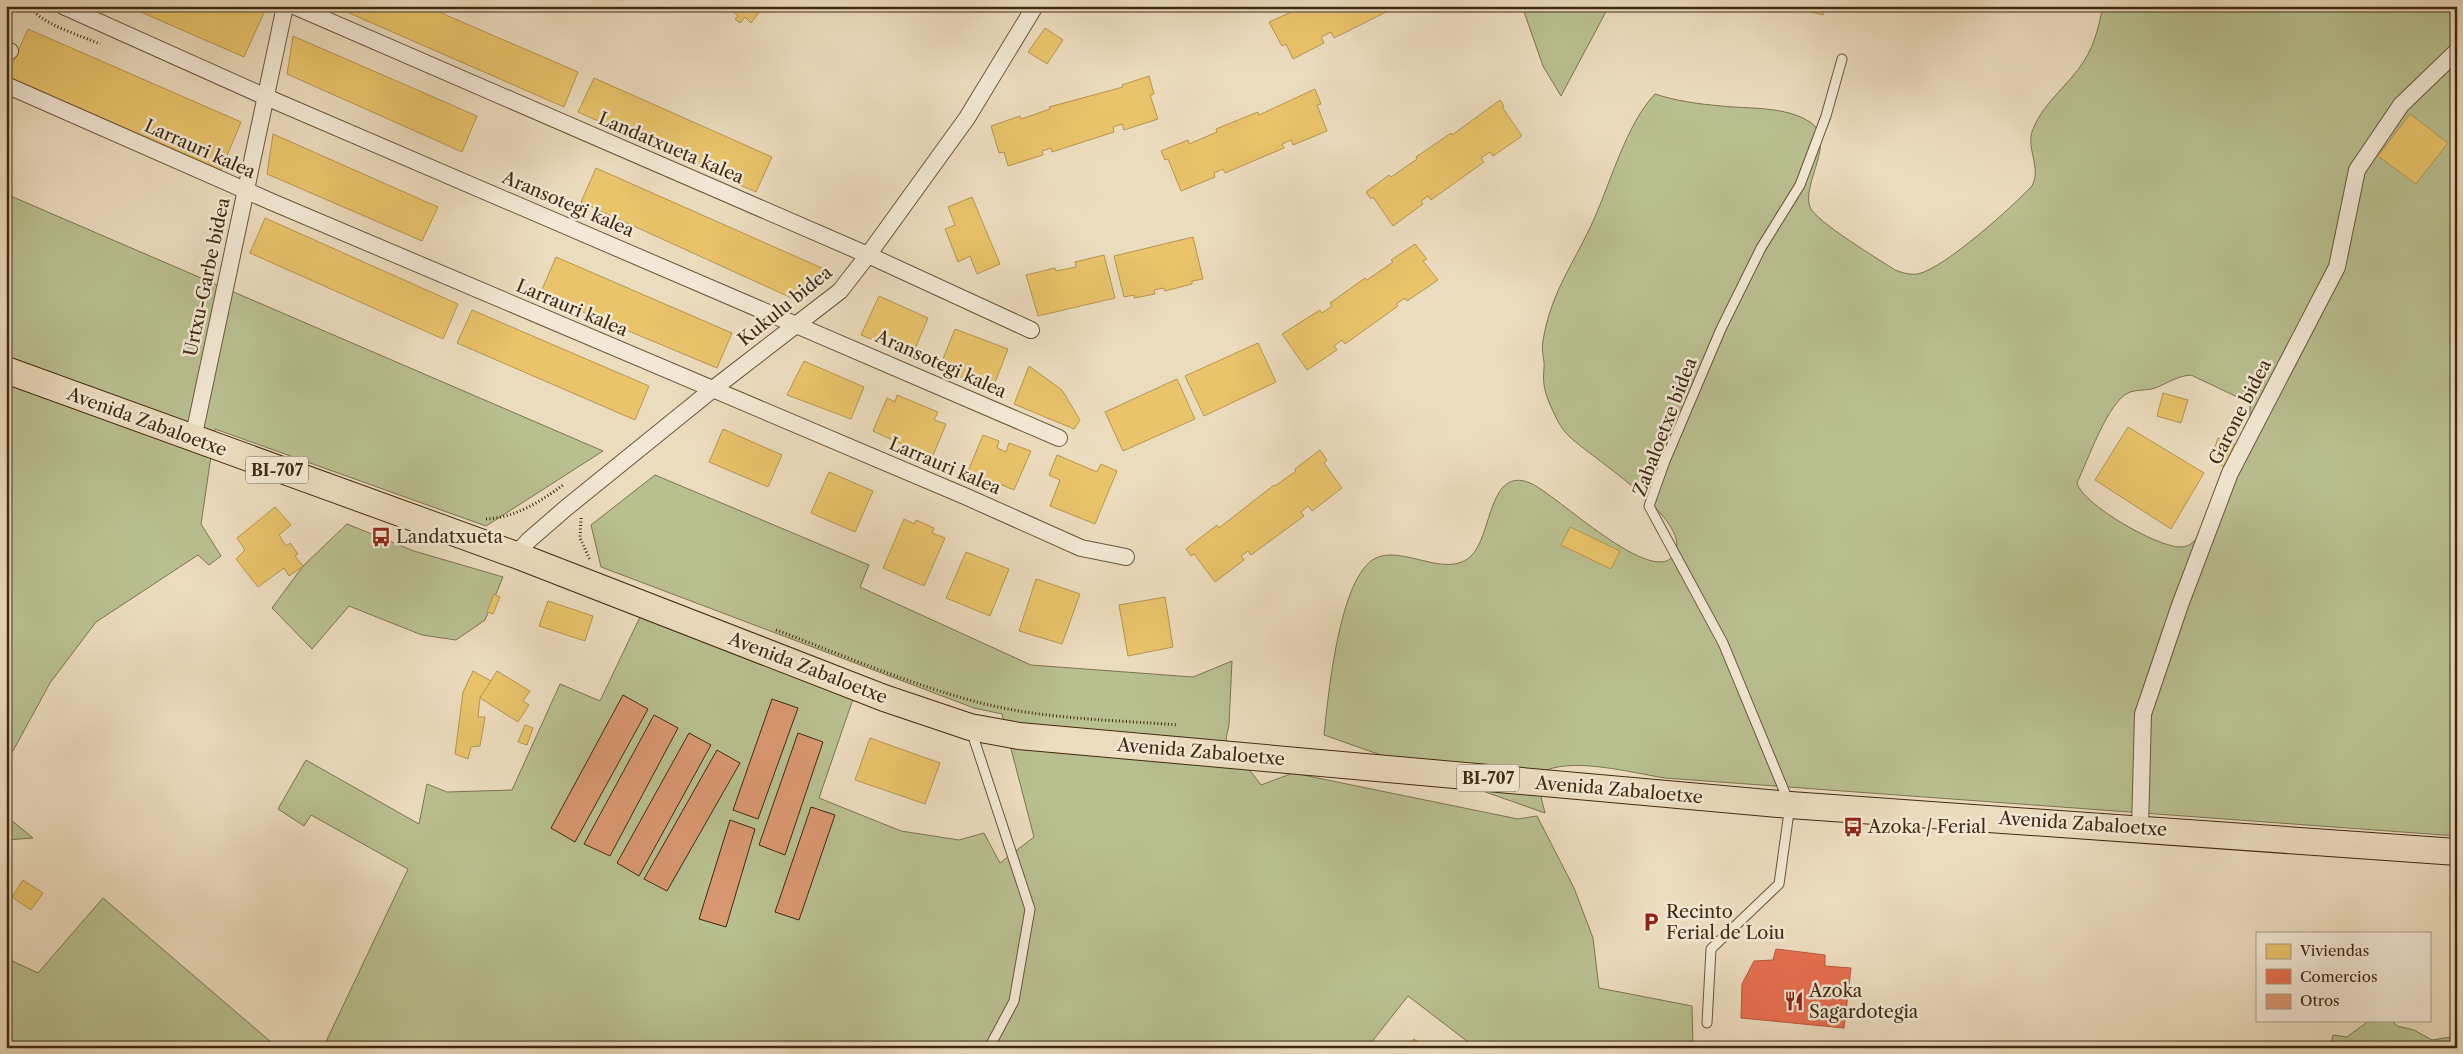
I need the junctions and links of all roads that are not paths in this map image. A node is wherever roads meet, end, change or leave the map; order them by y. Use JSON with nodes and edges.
{"nodes":[{"id":1,"x":63,"y":6,"type":"edge"},
{"id":2,"x":285,"y":6,"type":"edge"},
{"id":3,"x":294,"y":6,"type":"edge"},
{"id":4,"x":1035,"y":6,"type":"edge"},
{"id":5,"x":2457,"y":51,"type":"edge"},
{"id":6,"x":1842,"y":59,"type":"dead end"},
{"id":7,"x":6,"y":85,"type":"edge"},
{"id":8,"x":266,"y":97,"type":"junction"},
{"id":9,"x":246,"y":191,"type":"junction"},
{"id":10,"x":868,"y":255,"type":"junction"},
{"id":11,"x":797,"y":324,"type":"junction"},
{"id":12,"x":1031,"y":330,"type":"dead end"},
{"id":13,"x":6,"y":370,"type":"edge"},
{"id":14,"x":713,"y":389,"type":"junction"},
{"id":15,"x":1059,"y":438,"type":"dead end"},
{"id":16,"x":193,"y":439,"type":"junction"},
{"id":17,"x":516,"y":555,"type":"junction"},
{"id":18,"x":1126,"y":557,"type":"dead end"},
{"id":19,"x":970,"y":727,"type":"junction"},
{"id":20,"x":1790,"y":805,"type":"junction"},
{"id":21,"x":2140,"y":828,"type":"junction"},
{"id":22,"x":2457,"y":852,"type":"edge"},
{"id":23,"x":1707,"y":1023,"type":"dead end"},
{"id":24,"x":989,"y":1048,"type":"edge"}],
"edges":[{"from":1,"to":8,"type":"street","name":"Aransotegi kalea"},
{"from":2,"to":8,"type":"street","name":"Urtxu-Garbe bidea"},
{"from":3,"to":10,"type":"street","name":"Landatxueta kalea"},
{"from":4,"to":10,"type":"street","name":"Kukulu bidea"},
{"from":5,"to":21,"type":"street","name":"Garone bidea"},
{"from":6,"to":20,"type":"lane","name":"Zabaloetxe bidea"},
{"from":7,"to":9,"type":"street","name":"Larrauri kalea"},
{"from":8,"to":9,"type":"street","name":"Urtxu-Garbe bidea"},
{"from":8,"to":11,"type":"street","name":"Aransotegi kalea"},
{"from":9,"to":14,"type":"street","name":"Larrauri kalea"},
{"from":9,"to":16,"type":"street","name":"Urtxu-Garbe bidea"},
{"from":10,"to":11,"type":"street","name":"Kukulu bidea"},
{"from":10,"to":12,"type":"street","name":"Landatxueta kalea"},
{"from":11,"to":14,"type":"street","name":"Kukulu bidea"},
{"from":11,"to":15,"type":"street","name":"Aransotegi kalea"},
{"from":13,"to":16,"type":"main road","name":"Avenida Zabaloetxe","number":"BI-707"},
{"from":14,"to":17,"type":"street","name":"Kukulu bidea"},
{"from":14,"to":18,"type":"street","name":"Larrauri kalea"},
{"from":16,"to":17,"type":"main road","name":"Avenida Zabaloetxe","number":"BI-707"},
{"from":17,"to":19,"type":"main road","name":"Avenida Zabaloetxe","number":"BI-707"},
{"from":19,"to":20,"type":"main road","name":"Avenida Zabaloetxe","number":"BI-707"},
{"from":19,"to":24,"type":"lane"},
{"from":20,"to":21,"type":"main road","name":"Avenida Zabaloetxe","number":"BI-707"},
{"from":20,"to":23,"type":"lane"},
{"from":21,"to":22,"type":"main road","name":"Avenida Zabaloetxe","number":"BI-707"}]}
